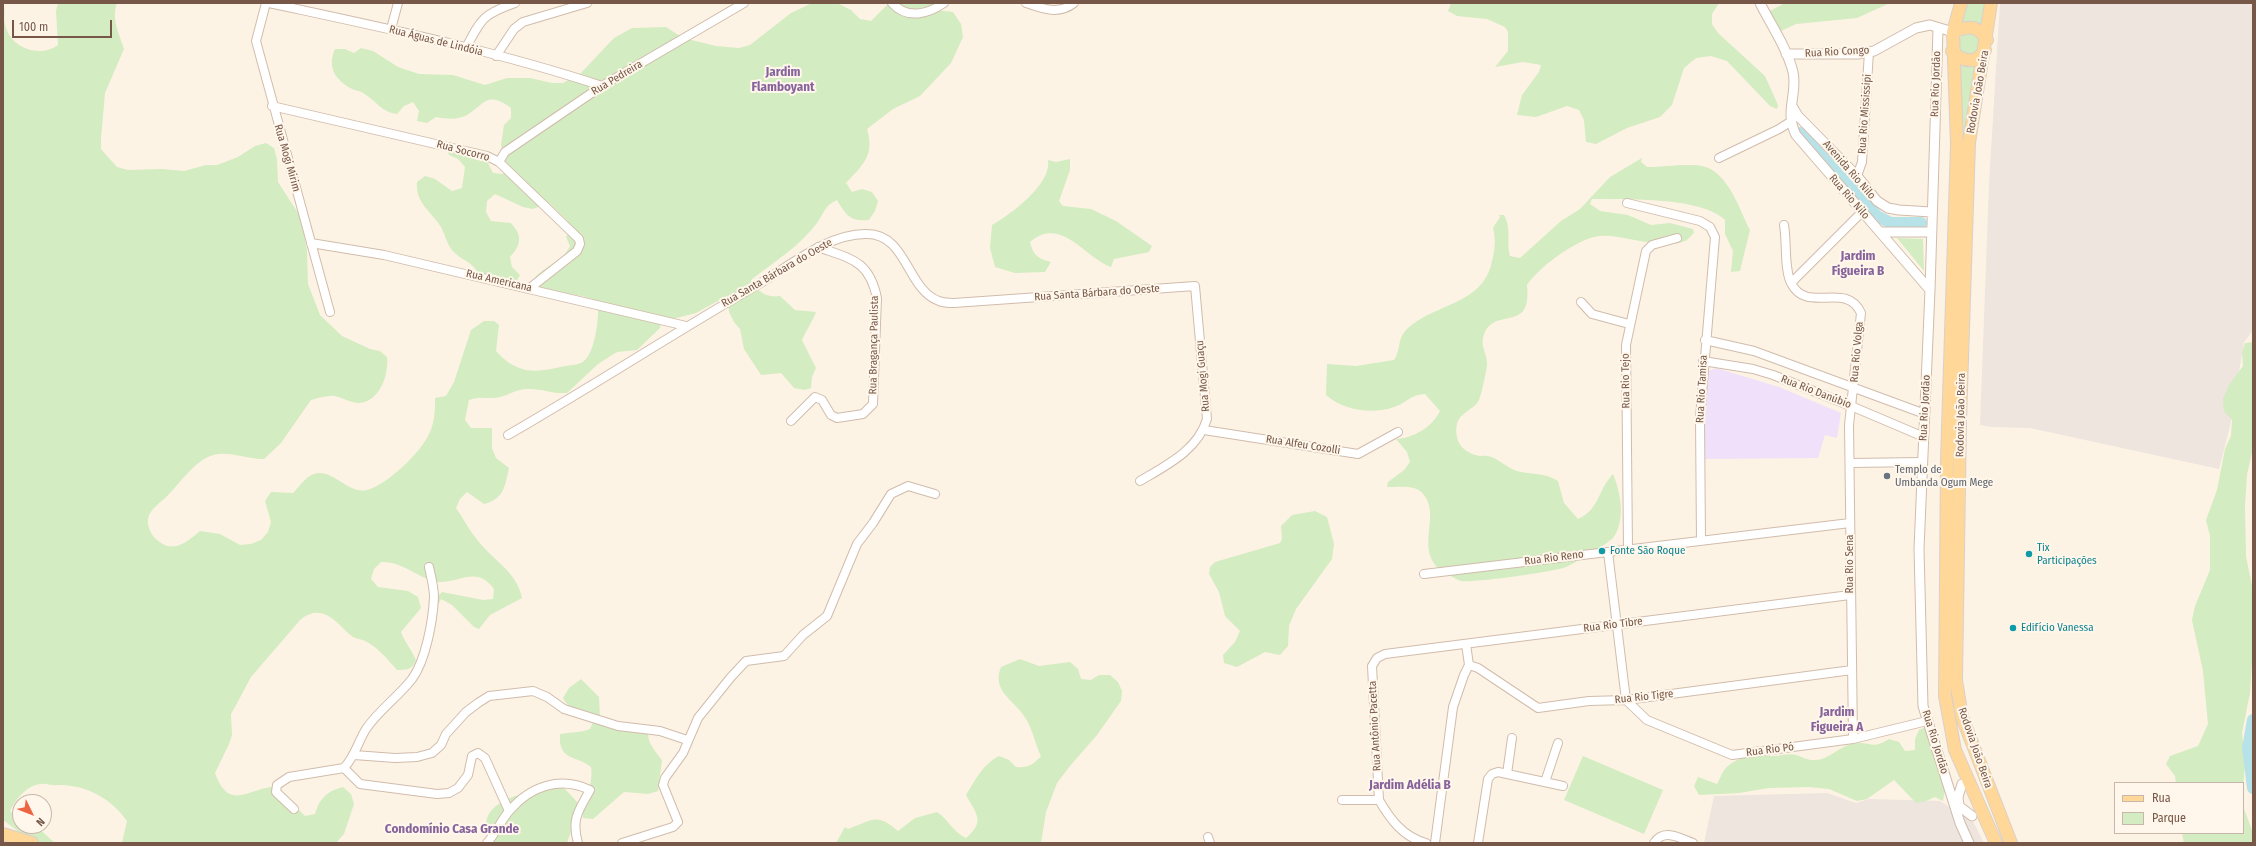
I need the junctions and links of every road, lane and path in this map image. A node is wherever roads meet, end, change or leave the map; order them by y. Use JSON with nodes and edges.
{"nodes":[{"id":1,"x":267,"y":3,"type":"edge"},
{"id":2,"x":398,"y":3,"type":"edge"},
{"id":3,"x":515,"y":3,"type":"edge"},
{"id":4,"x":587,"y":3,"type":"edge"},
{"id":5,"x":744,"y":3,"type":"edge"},
{"id":6,"x":892,"y":3,"type":"edge"},
{"id":7,"x":944,"y":3,"type":"edge"},
{"id":8,"x":1026,"y":3,"type":"edge"},
{"id":9,"x":1074,"y":3,"type":"edge"},
{"id":10,"x":1760,"y":3,"type":"edge"},
{"id":11,"x":1961,"y":3,"type":"edge"},
{"id":12,"x":1991,"y":3,"type":"edge"},
{"id":13,"x":391,"y":29,"type":"junction"},
{"id":14,"x":1938,"y":29,"type":"junction"},
{"id":15,"x":1952,"y":32,"type":"junction"},
{"id":16,"x":1986,"y":45,"type":"junction"},
{"id":17,"x":466,"y":48,"type":"junction"},
{"id":18,"x":1952,"y":51,"type":"junction"},
{"id":19,"x":1869,"y":52,"type":"junction"},
{"id":20,"x":1786,"y":54,"type":"junction"},
{"id":21,"x":496,"y":56,"type":"junction"},
{"id":22,"x":602,"y":86,"type":"junction"},
{"id":23,"x":272,"y":106,"type":"junction"},
{"id":24,"x":1792,"y":106,"type":"junction"},
{"id":25,"x":1798,"y":116,"type":"junction"},
{"id":26,"x":1790,"y":122,"type":"junction"},
{"id":27,"x":1720,"y":158,"type":"dead end"},
{"id":28,"x":500,"y":162,"type":"junction"},
{"id":29,"x":1857,"y":176,"type":"junction"},
{"id":30,"x":1627,"y":203,"type":"dead end"},
{"id":31,"x":1861,"y":212,"type":"junction"},
{"id":32,"x":1932,"y":212,"type":"junction"},
{"id":33,"x":1784,"y":225,"type":"dead end"},
{"id":34,"x":1881,"y":232,"type":"junction"},
{"id":35,"x":1931,"y":232,"type":"junction"},
{"id":36,"x":1677,"y":238,"type":"dead end"},
{"id":37,"x":311,"y":243,"type":"junction"},
{"id":38,"x":818,"y":247,"type":"junction"},
{"id":39,"x":1791,"y":283,"type":"junction"},
{"id":40,"x":1195,"y":286,"type":"joint"},
{"id":41,"x":530,"y":288,"type":"junction"},
{"id":42,"x":1930,"y":290,"type":"junction"},
{"id":43,"x":1581,"y":302,"type":"dead end"},
{"id":44,"x":330,"y":312,"type":"dead end"},
{"id":45,"x":1629,"y":324,"type":"junction"},
{"id":46,"x":686,"y":326,"type":"junction"},
{"id":47,"x":1705,"y":340,"type":"junction"},
{"id":48,"x":1703,"y":361,"type":"junction"},
{"id":49,"x":1854,"y":389,"type":"junction"},
{"id":50,"x":1851,"y":406,"type":"junction"},
{"id":51,"x":1925,"y":414,"type":"junction"},
{"id":52,"x":791,"y":421,"type":"dead end"},
{"id":53,"x":1204,"y":430,"type":"junction"},
{"id":54,"x":1398,"y":432,"type":"dead end"},
{"id":55,"x":508,"y":435,"type":"dead end"},
{"id":56,"x":1924,"y":437,"type":"junction"},
{"id":57,"x":1850,"y":462,"type":"junction"},
{"id":58,"x":1923,"y":462,"type":"junction"},
{"id":59,"x":1140,"y":482,"type":"dead end"},
{"id":60,"x":935,"y":494,"type":"dead end"},
{"id":61,"x":1850,"y":523,"type":"junction"},
{"id":62,"x":1702,"y":541,"type":"junction"},
{"id":63,"x":1628,"y":549,"type":"junction"},
{"id":64,"x":1608,"y":552,"type":"junction"},
{"id":65,"x":429,"y":567,"type":"dead end"},
{"id":66,"x":1424,"y":574,"type":"dead end"},
{"id":67,"x":1850,"y":595,"type":"junction"},
{"id":68,"x":1617,"y":625,"type":"junction"},
{"id":69,"x":1466,"y":644,"type":"junction"},
{"id":70,"x":1377,"y":658,"type":"joint"},
{"id":71,"x":1469,"y":666,"type":"junction"},
{"id":72,"x":1852,"y":670,"type":"junction"},
{"id":73,"x":1626,"y":700,"type":"junction"},
{"id":74,"x":1927,"y":721,"type":"junction"},
{"id":75,"x":1512,"y":738,"type":"dead end"},
{"id":76,"x":687,"y":740,"type":"junction"},
{"id":77,"x":1853,"y":740,"type":"junction"},
{"id":78,"x":1558,"y":743,"type":"dead end"},
{"id":79,"x":354,"y":755,"type":"junction"},
{"id":80,"x":344,"y":768,"type":"junction"},
{"id":81,"x":1507,"y":774,"type":"junction"},
{"id":82,"x":1545,"y":782,"type":"junction"},
{"id":83,"x":1947,"y":783,"type":"junction"},
{"id":84,"x":1987,"y":783,"type":"junction"},
{"id":85,"x":1965,"y":784,"type":"junction"},
{"id":86,"x":1563,"y":786,"type":"dead end"},
{"id":87,"x":1342,"y":800,"type":"dead end"},
{"id":88,"x":1379,"y":800,"type":"junction"},
{"id":89,"x":1994,"y":802,"type":"junction"},
{"id":90,"x":294,"y":809,"type":"dead end"},
{"id":91,"x":509,"y":811,"type":"junction"},
{"id":92,"x":1977,"y":814,"type":"junction"},
{"id":93,"x":1960,"y":823,"type":"junction"},
{"id":94,"x":3,"y":834,"type":"edge"},
{"id":95,"x":32,"y":843,"type":"edge"},
{"id":96,"x":487,"y":843,"type":"edge"},
{"id":97,"x":578,"y":843,"type":"edge"},
{"id":98,"x":622,"y":843,"type":"edge"},
{"id":99,"x":1426,"y":843,"type":"edge"},
{"id":100,"x":1435,"y":843,"type":"edge"},
{"id":101,"x":1478,"y":843,"type":"edge"},
{"id":102,"x":1654,"y":843,"type":"edge"},
{"id":103,"x":1693,"y":843,"type":"edge"},
{"id":104,"x":1969,"y":843,"type":"edge"},
{"id":105,"x":1996,"y":843,"type":"edge"},
{"id":106,"x":2011,"y":843,"type":"edge"}],
"edges":[{"from":1,"to":13,"type":"street","name":"Rua Águas de Lindóia"},
{"from":1,"to":23,"type":"street","name":"Rua Mogi Mirim"},
{"from":2,"to":13,"type":"street"},
{"from":3,"to":17,"type":"street"},
{"from":4,"to":21,"type":"street"},
{"from":5,"to":22,"type":"street","name":"Rua Pedreira"},
{"from":6,"to":7,"type":"street"},
{"from":8,"to":9,"type":"street"},
{"from":10,"to":20,"type":"street"},
{"from":11,"to":15,"type":"main road","name":"Rodovia João Beira"},
{"from":12,"to":16,"type":"main road","name":"Rodovia João Beira"},
{"from":13,"to":17,"type":"street","name":"Rua Águas de Lindóia"},
{"from":14,"to":15,"type":"street","name":"Rua Rio Congo"},
{"from":14,"to":19,"type":"street","name":"Rua Rio Congo"},
{"from":14,"to":32,"type":"street","name":"Rua Rio Jordão"},
{"from":15,"to":16,"type":"main road"},
{"from":15,"to":18,"type":"main road","name":"Rodovia João Beira"},
{"from":16,"to":18,"type":"main road"},
{"from":16,"to":84,"type":"main road","name":"Rodovia João Beira"},
{"from":17,"to":21,"type":"street","name":"Rua Águas de Lindóia"},
{"from":18,"to":85,"type":"main road","name":"Rodovia João Beira"},
{"from":19,"to":20,"type":"street","name":"Rua Rio Congo"},
{"from":19,"to":29,"type":"street","name":"Rua Rio Mississipi"},
{"from":20,"to":24,"type":"street"},
{"from":21,"to":22,"type":"street","name":"Rua Águas de Lindóia"},
{"from":22,"to":28,"type":"street","name":"Rua Pedreira"},
{"from":23,"to":28,"type":"street","name":"Rua Socorro"},
{"from":23,"to":37,"type":"street","name":"Rua Mogi Mirim"},
{"from":24,"to":25,"type":"street","name":"Avenida Rio Nilo"},
{"from":24,"to":26,"type":"street"},
{"from":25,"to":26,"type":"street"},
{"from":25,"to":29,"type":"street","name":"Avenida Rio Nilo"},
{"from":26,"to":27,"type":"street"},
{"from":26,"to":31,"type":"street","name":"Rua Rio Nilo"},
{"from":28,"to":41,"type":"street","name":"Rua Socorro"},
{"from":29,"to":32,"type":"street","name":"Avenida Rio Nilo"},
{"from":30,"to":47,"type":"street","name":"Rua Rio Tamisa"},
{"from":31,"to":34,"type":"street","name":"Rua Rio Nilo"},
{"from":31,"to":39,"type":"street"},
{"from":32,"to":35,"type":"street","name":"Rua Rio Jordão"},
{"from":33,"to":39,"type":"street"},
{"from":34,"to":35,"type":"street"},
{"from":34,"to":42,"type":"street","name":"Rua Rio Nilo"},
{"from":35,"to":42,"type":"street","name":"Rua Rio Jordão"},
{"from":36,"to":45,"type":"street","name":"Rua Rio Tejo"},
{"from":37,"to":41,"type":"street","name":"Rua Americana"},
{"from":37,"to":44,"type":"street","name":"Rua Mogi Mirim"},
{"from":38,"to":40,"type":"street","name":"Rua Santa Bárbara do Oeste"},
{"from":38,"to":46,"type":"street","name":"Rua Santa Bárbara do Oeste"},
{"from":38,"to":52,"type":"street","name":"Rua Bragança Paulista"},
{"from":39,"to":49,"type":"street","name":"Rua Rio Volga"},
{"from":40,"to":53,"type":"street","name":"Rua Mogi Guaçu"},
{"from":41,"to":46,"type":"street","name":"Rua Americana"},
{"from":42,"to":51,"type":"street","name":"Rua Rio Jordão"},
{"from":43,"to":45,"type":"street"},
{"from":45,"to":63,"type":"street","name":"Rua Rio Tejo"},
{"from":46,"to":55,"type":"street","name":"Rua Santa Bárbara do Oeste"},
{"from":47,"to":48,"type":"street","name":"Rua Rio Tamisa"},
{"from":47,"to":49,"type":"street","name":"Rua Rio Danúbio"},
{"from":48,"to":50,"type":"street","name":"Rua Rio Danúbio"},
{"from":48,"to":62,"type":"street","name":"Rua Rio Tamisa"},
{"from":49,"to":50,"type":"street","name":"Rua Rio Sena"},
{"from":49,"to":51,"type":"street","name":"Rua Rio Danúbio"},
{"from":50,"to":56,"type":"street","name":"Rua Rio Danúbio"},
{"from":50,"to":57,"type":"street","name":"Rua Rio Sena"},
{"from":51,"to":56,"type":"street","name":"Rua Rio Jordão"},
{"from":53,"to":54,"type":"street","name":"Rua Alfeu Cozolli"},
{"from":53,"to":59,"type":"street","name":"Rua Mogi Guaçu"},
{"from":56,"to":58,"type":"street","name":"Rua Rio Jordão"},
{"from":57,"to":58,"type":"street"},
{"from":57,"to":61,"type":"street","name":"Rua Rio Sena"},
{"from":58,"to":74,"type":"street","name":"Rua Rio Jordão"},
{"from":60,"to":76,"type":"street"},
{"from":61,"to":62,"type":"street","name":"Rua Rio Reno"},
{"from":61,"to":67,"type":"street","name":"Rua Rio Sena"},
{"from":62,"to":63,"type":"street","name":"Rua Rio Reno"},
{"from":63,"to":64,"type":"street","name":"Rua Rio Reno"},
{"from":64,"to":66,"type":"street","name":"Rua Rio Reno"},
{"from":64,"to":68,"type":"street"},
{"from":65,"to":79,"type":"street"},
{"from":67,"to":68,"type":"street","name":"Rua Rio Tibre"},
{"from":67,"to":72,"type":"street","name":"Rua Rio Sena"},
{"from":68,"to":69,"type":"street","name":"Rua Rio Tibre"},
{"from":68,"to":73,"type":"street"},
{"from":69,"to":70,"type":"street","name":"Rua Rio Tibre"},
{"from":69,"to":71,"type":"street"},
{"from":70,"to":88,"type":"street","name":"Rua Antônio Pacetta"},
{"from":71,"to":73,"type":"street","name":"Rua Rio Tigre"},
{"from":71,"to":100,"type":"street"},
{"from":72,"to":73,"type":"street","name":"Rua Rio Tigre"},
{"from":72,"to":77,"type":"street","name":"Rua Rio Sena"},
{"from":73,"to":77,"type":"street","name":"Rua Rio Pó"},
{"from":74,"to":77,"type":"street","name":"Rua Rio Pó"},
{"from":74,"to":83,"type":"street","name":"Rua Rio Jordão"},
{"from":75,"to":81,"type":"street"},
{"from":76,"to":79,"type":"street"},
{"from":76,"to":98,"type":"street"},
{"from":78,"to":82,"type":"street"},
{"from":79,"to":80,"type":"street"},
{"from":80,"to":90,"type":"street"},
{"from":80,"to":91,"type":"street"},
{"from":81,"to":82,"type":"street"},
{"from":81,"to":101,"type":"street"},
{"from":82,"to":86,"type":"street"},
{"from":83,"to":85,"type":"street"},
{"from":83,"to":93,"type":"street","name":"Rua Rio Jordão"},
{"from":84,"to":85,"type":"main road"},
{"from":84,"to":89,"type":"main road","name":"Rodovia João Beira"},
{"from":85,"to":92,"type":"main road","name":"Rodovia João Beira"},
{"from":85,"to":92,"type":"street"},
{"from":87,"to":88,"type":"street"},
{"from":88,"to":99,"type":"street","name":"Rua Antônio Pacetta"},
{"from":89,"to":92,"type":"main road"},
{"from":89,"to":106,"type":"main road","name":"Rodovia João Beira"},
{"from":91,"to":96,"type":"street"},
{"from":91,"to":97,"type":"street"},
{"from":92,"to":93,"type":"street"},
{"from":92,"to":105,"type":"main road","name":"Rodovia João Beira"},
{"from":93,"to":104,"type":"street","name":"Rua Rio Jordão"},
{"from":94,"to":95,"type":"main road"},
{"from":102,"to":103,"type":"street"}]}
